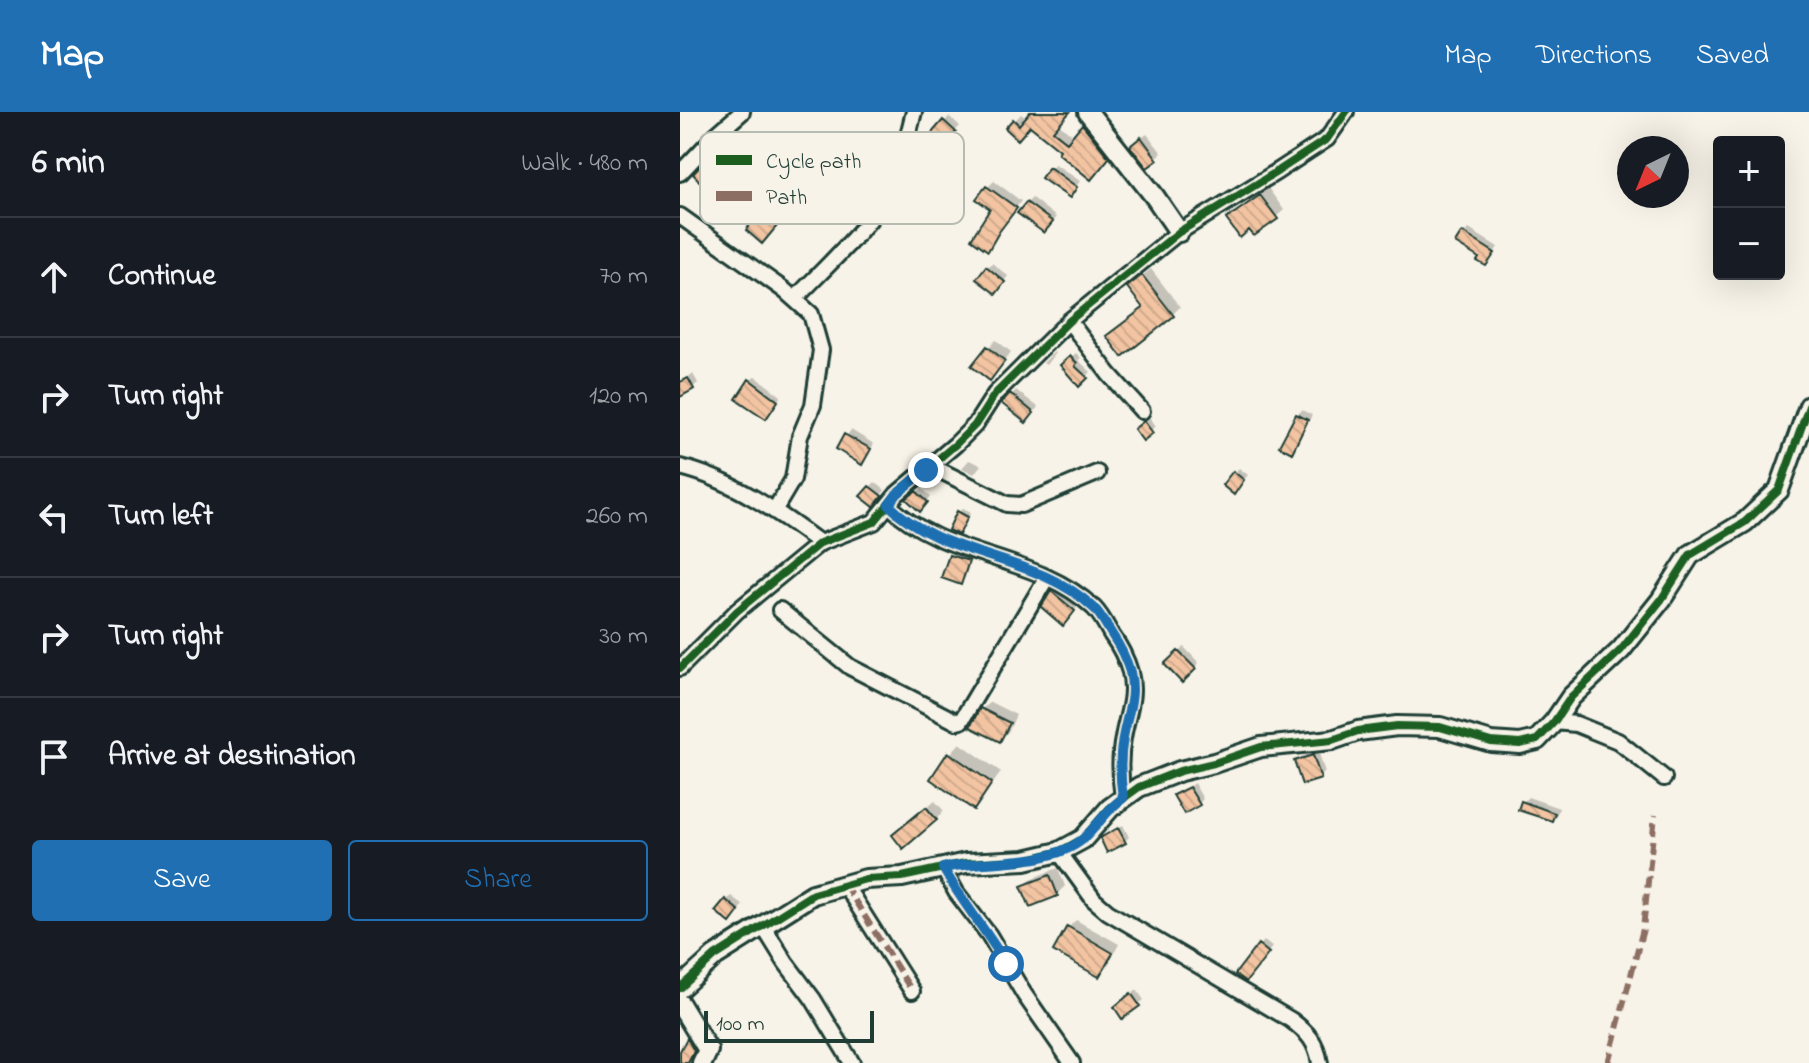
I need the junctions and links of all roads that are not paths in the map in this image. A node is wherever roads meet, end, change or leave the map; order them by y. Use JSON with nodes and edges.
{"nodes":[{"id":1,"x":742,"y":112,"type":"edge"},
{"id":2,"x":914,"y":112,"type":"edge"},
{"id":3,"x":1088,"y":112,"type":"edge"},
{"id":4,"x":1346,"y":112,"type":"edge"},
{"id":5,"x":719,"y":132,"type":"edge"},
{"id":6,"x":908,"y":132,"type":"edge"},
{"id":7,"x":700,"y":152,"type":"edge"},
{"id":8,"x":680,"y":173,"type":"edge"},
{"id":9,"x":680,"y":216,"type":"edge"},
{"id":10,"x":865,"y":224,"type":"edge"},
{"id":11,"x":1179,"y":232,"type":"junction"},
{"id":12,"x":795,"y":299,"type":"junction"},
{"id":13,"x":1069,"y":321,"type":"junction"},
{"id":14,"x":1809,"y":406,"type":"edge"},
{"id":15,"x":1142,"y":411,"type":"dead end"},
{"id":16,"x":931,"y":466,"type":"junction"},
{"id":17,"x":680,"y":467,"type":"edge"},
{"id":18,"x":1097,"y":473,"type":"dead end"},
{"id":19,"x":889,"y":505,"type":"junction"},
{"id":20,"x":774,"y":511,"type":"junction"},
{"id":21,"x":820,"y":543,"type":"junction"},
{"id":22,"x":1046,"y":579,"type":"junction"},
{"id":23,"x":780,"y":610,"type":"dead end"},
{"id":24,"x":680,"y":668,"type":"edge"},
{"id":25,"x":1554,"y":722,"type":"junction"},
{"id":26,"x":1664,"y":778,"type":"dead end"},
{"id":27,"x":1123,"y":798,"type":"junction"},
{"id":28,"x":1059,"y":852,"type":"junction"},
{"id":29,"x":943,"y":868,"type":"junction"},
{"id":30,"x":845,"y":885,"type":"junction"},
{"id":31,"x":763,"y":926,"type":"junction"},
{"id":32,"x":680,"y":988,"type":"edge"},
{"id":33,"x":912,"y":991,"type":"dead end"},
{"id":34,"x":680,"y":1004,"type":"edge"},
{"id":35,"x":702,"y":1063,"type":"edge"},
{"id":36,"x":852,"y":1063,"type":"edge"},
{"id":37,"x":1072,"y":1063,"type":"edge"},
{"id":38,"x":1320,"y":1063,"type":"edge"}],
"edges":[{"from":1,"to":5,"type":"street"},
{"from":2,"to":6,"type":"street"},
{"from":3,"to":11,"type":"street"},
{"from":4,"to":11,"type":"street"},
{"from":7,"to":8,"type":"street"},
{"from":9,"to":12,"type":"street"},
{"from":10,"to":12,"type":"street"},
{"from":11,"to":13,"type":"street"},
{"from":12,"to":20,"type":"street"},
{"from":13,"to":15,"type":"street"},
{"from":13,"to":16,"type":"street"},
{"from":14,"to":25,"type":"street"},
{"from":16,"to":18,"type":"street"},
{"from":16,"to":19,"type":"street"},
{"from":17,"to":20,"type":"street"},
{"from":19,"to":21,"type":"street"},
{"from":19,"to":22,"type":"street"},
{"from":20,"to":21,"type":"street"},
{"from":21,"to":24,"type":"street"},
{"from":22,"to":23,"type":"street"},
{"from":22,"to":27,"type":"street"},
{"from":25,"to":26,"type":"street"},
{"from":25,"to":27,"type":"street"},
{"from":27,"to":28,"type":"street"},
{"from":28,"to":29,"type":"street"},
{"from":28,"to":38,"type":"street"},
{"from":29,"to":30,"type":"street"},
{"from":29,"to":37,"type":"street"},
{"from":30,"to":31,"type":"street"},
{"from":30,"to":33,"type":"street"},
{"from":31,"to":32,"type":"street"},
{"from":31,"to":36,"type":"street"},
{"from":34,"to":35,"type":"street"}]}
